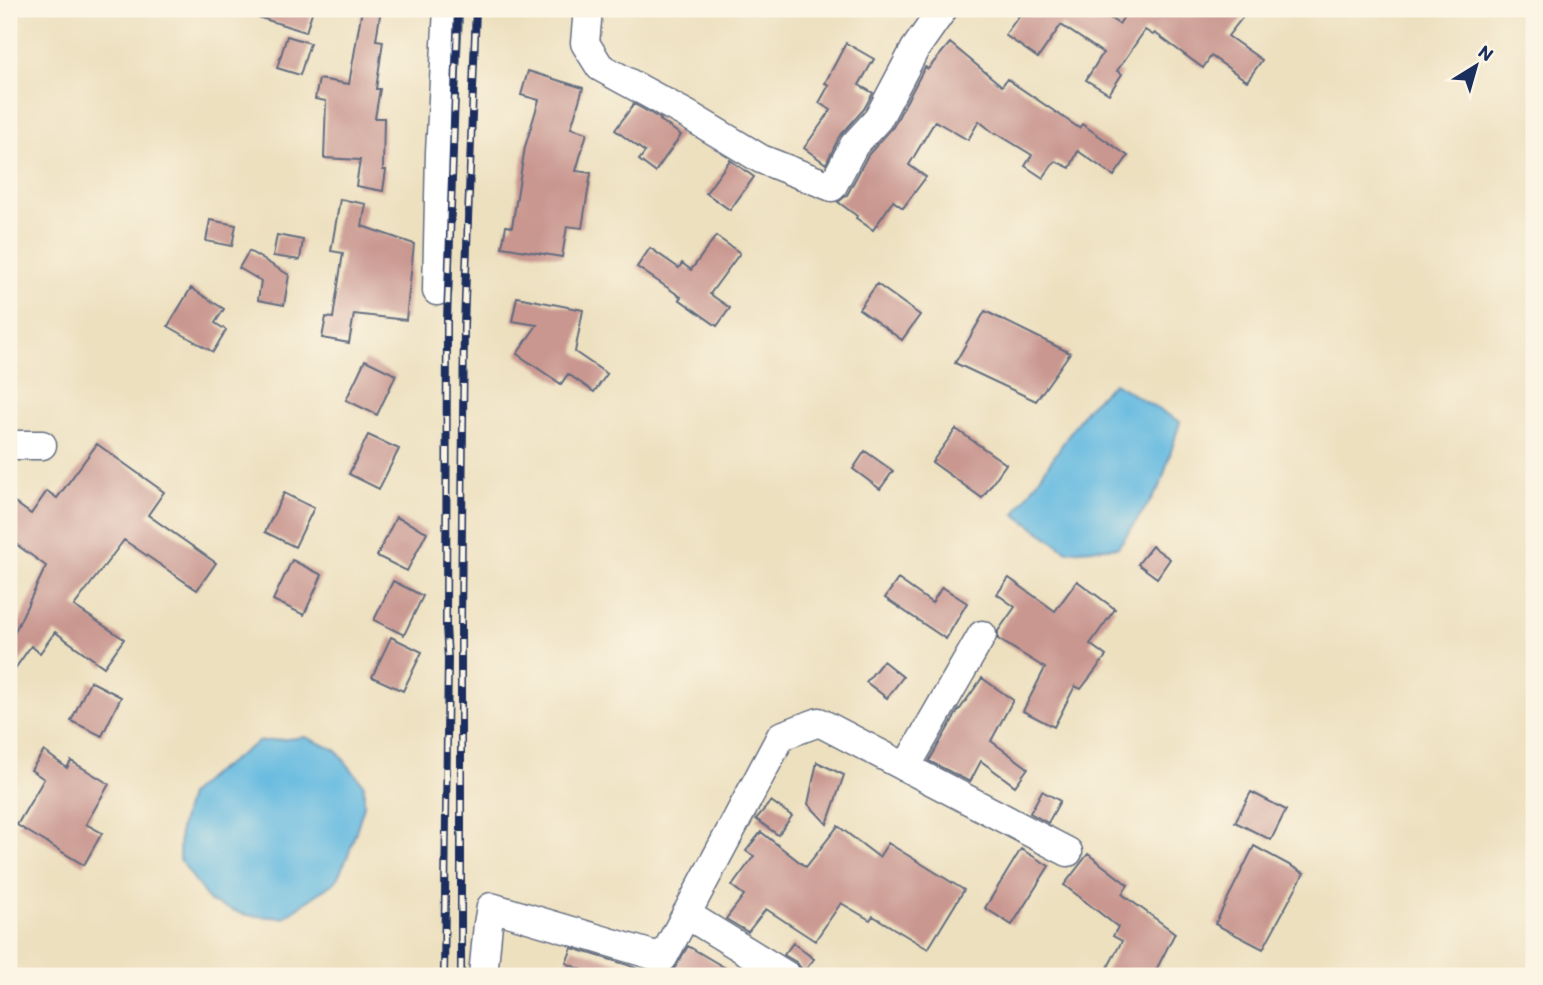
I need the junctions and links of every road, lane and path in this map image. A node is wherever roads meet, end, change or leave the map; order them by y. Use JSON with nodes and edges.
{"nodes":[{"id":1,"x":448,"y":9,"type":"edge"},
{"id":2,"x":588,"y":9,"type":"edge"},
{"id":3,"x":943,"y":9,"type":"edge"},
{"id":4,"x":437,"y":291,"type":"dead end"},
{"id":5,"x":9,"y":445,"type":"edge"},
{"id":6,"x":42,"y":445,"type":"dead end"},
{"id":7,"x":982,"y":635,"type":"dead end"},
{"id":8,"x":906,"y":767,"type":"junction"},
{"id":9,"x":1069,"y":852,"type":"dead end"},
{"id":10,"x":686,"y":914,"type":"junction"},
{"id":11,"x":483,"y":976,"type":"edge"},
{"id":12,"x":787,"y":976,"type":"edge"}],
"edges":[{"from":1,"to":4,"type":"street"},
{"from":2,"to":3,"type":"street"},
{"from":5,"to":6,"type":"street"},
{"from":7,"to":8,"type":"street"},
{"from":8,"to":9,"type":"street"},
{"from":8,"to":10,"type":"street"},
{"from":10,"to":11,"type":"street"},
{"from":10,"to":12,"type":"street"}]}
